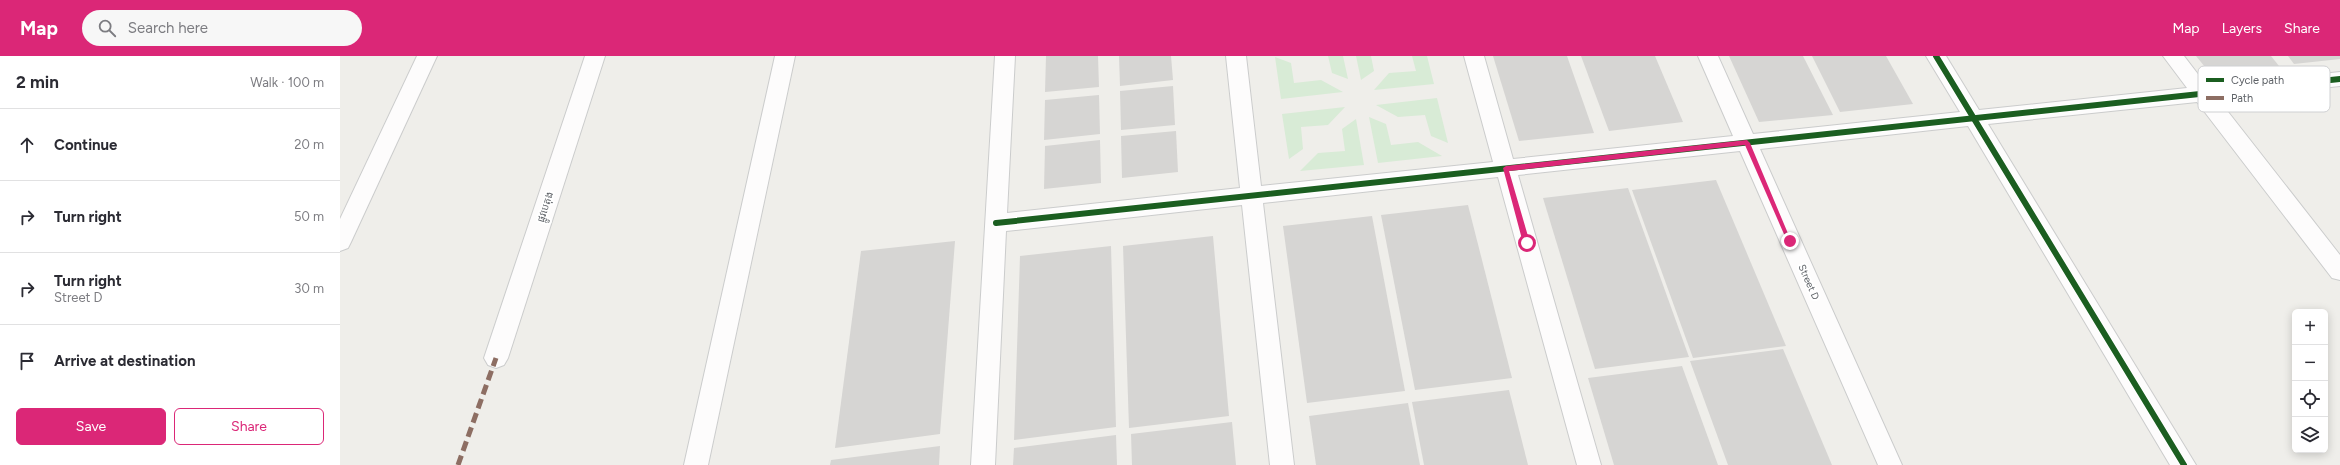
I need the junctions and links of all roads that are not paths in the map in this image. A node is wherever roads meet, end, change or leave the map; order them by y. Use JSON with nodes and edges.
{"nodes":[{"id":1,"x":427,"y":56,"type":"edge"},
{"id":2,"x":595,"y":56,"type":"edge"},
{"id":3,"x":785,"y":56,"type":"edge"},
{"id":4,"x":1005,"y":56,"type":"edge"},
{"id":5,"x":1236,"y":56,"type":"edge"},
{"id":6,"x":1474,"y":56,"type":"edge"},
{"id":7,"x":1708,"y":56,"type":"edge"},
{"id":8,"x":1936,"y":56,"type":"edge"},
{"id":9,"x":2173,"y":56,"type":"edge"},
{"id":10,"x":2340,"y":80,"type":"edge"},
{"id":11,"x":2330,"y":81,"type":"edge"},
{"id":12,"x":2198,"y":88,"type":"edge"},
{"id":13,"x":2198,"y":95,"type":"edge"},
{"id":14,"x":2217,"y":112,"type":"edge"},
{"id":15,"x":1974,"y":118,"type":"junction"},
{"id":16,"x":1747,"y":143,"type":"junction"},
{"id":17,"x":1506,"y":168,"type":"junction"},
{"id":18,"x":1252,"y":196,"type":"junction"},
{"id":19,"x":996,"y":223,"type":"junction"},
{"id":20,"x":340,"y":242,"type":"edge"},
{"id":21,"x":2340,"y":271,"type":"edge"},
{"id":22,"x":496,"y":358,"type":"dead end"},
{"id":23,"x":696,"y":465,"type":"edge"},
{"id":24,"x":984,"y":465,"type":"edge"},
{"id":25,"x":1282,"y":465,"type":"edge"},
{"id":26,"x":1589,"y":465,"type":"edge"},
{"id":27,"x":1890,"y":465,"type":"edge"},
{"id":28,"x":2184,"y":465,"type":"edge"}],
"edges":[{"from":1,"to":20,"type":"street"},
{"from":2,"to":22,"type":"street","name":"ផ្លូវបេតុង"},
{"from":3,"to":23,"type":"street"},
{"from":4,"to":19,"type":"street"},
{"from":5,"to":18,"type":"street"},
{"from":6,"to":17,"type":"street"},
{"from":7,"to":16,"type":"street","name":"Street D"},
{"from":8,"to":15,"type":"street"},
{"from":9,"to":12,"type":"street"},
{"from":10,"to":11,"type":"street"},
{"from":13,"to":15,"type":"street"},
{"from":14,"to":21,"type":"street"},
{"from":15,"to":16,"type":"street"},
{"from":15,"to":28,"type":"street"},
{"from":16,"to":17,"type":"street"},
{"from":16,"to":27,"type":"street","name":"Street D"},
{"from":17,"to":18,"type":"street"},
{"from":17,"to":26,"type":"street"},
{"from":18,"to":19,"type":"street"},
{"from":18,"to":25,"type":"street"},
{"from":19,"to":24,"type":"street"}]}
